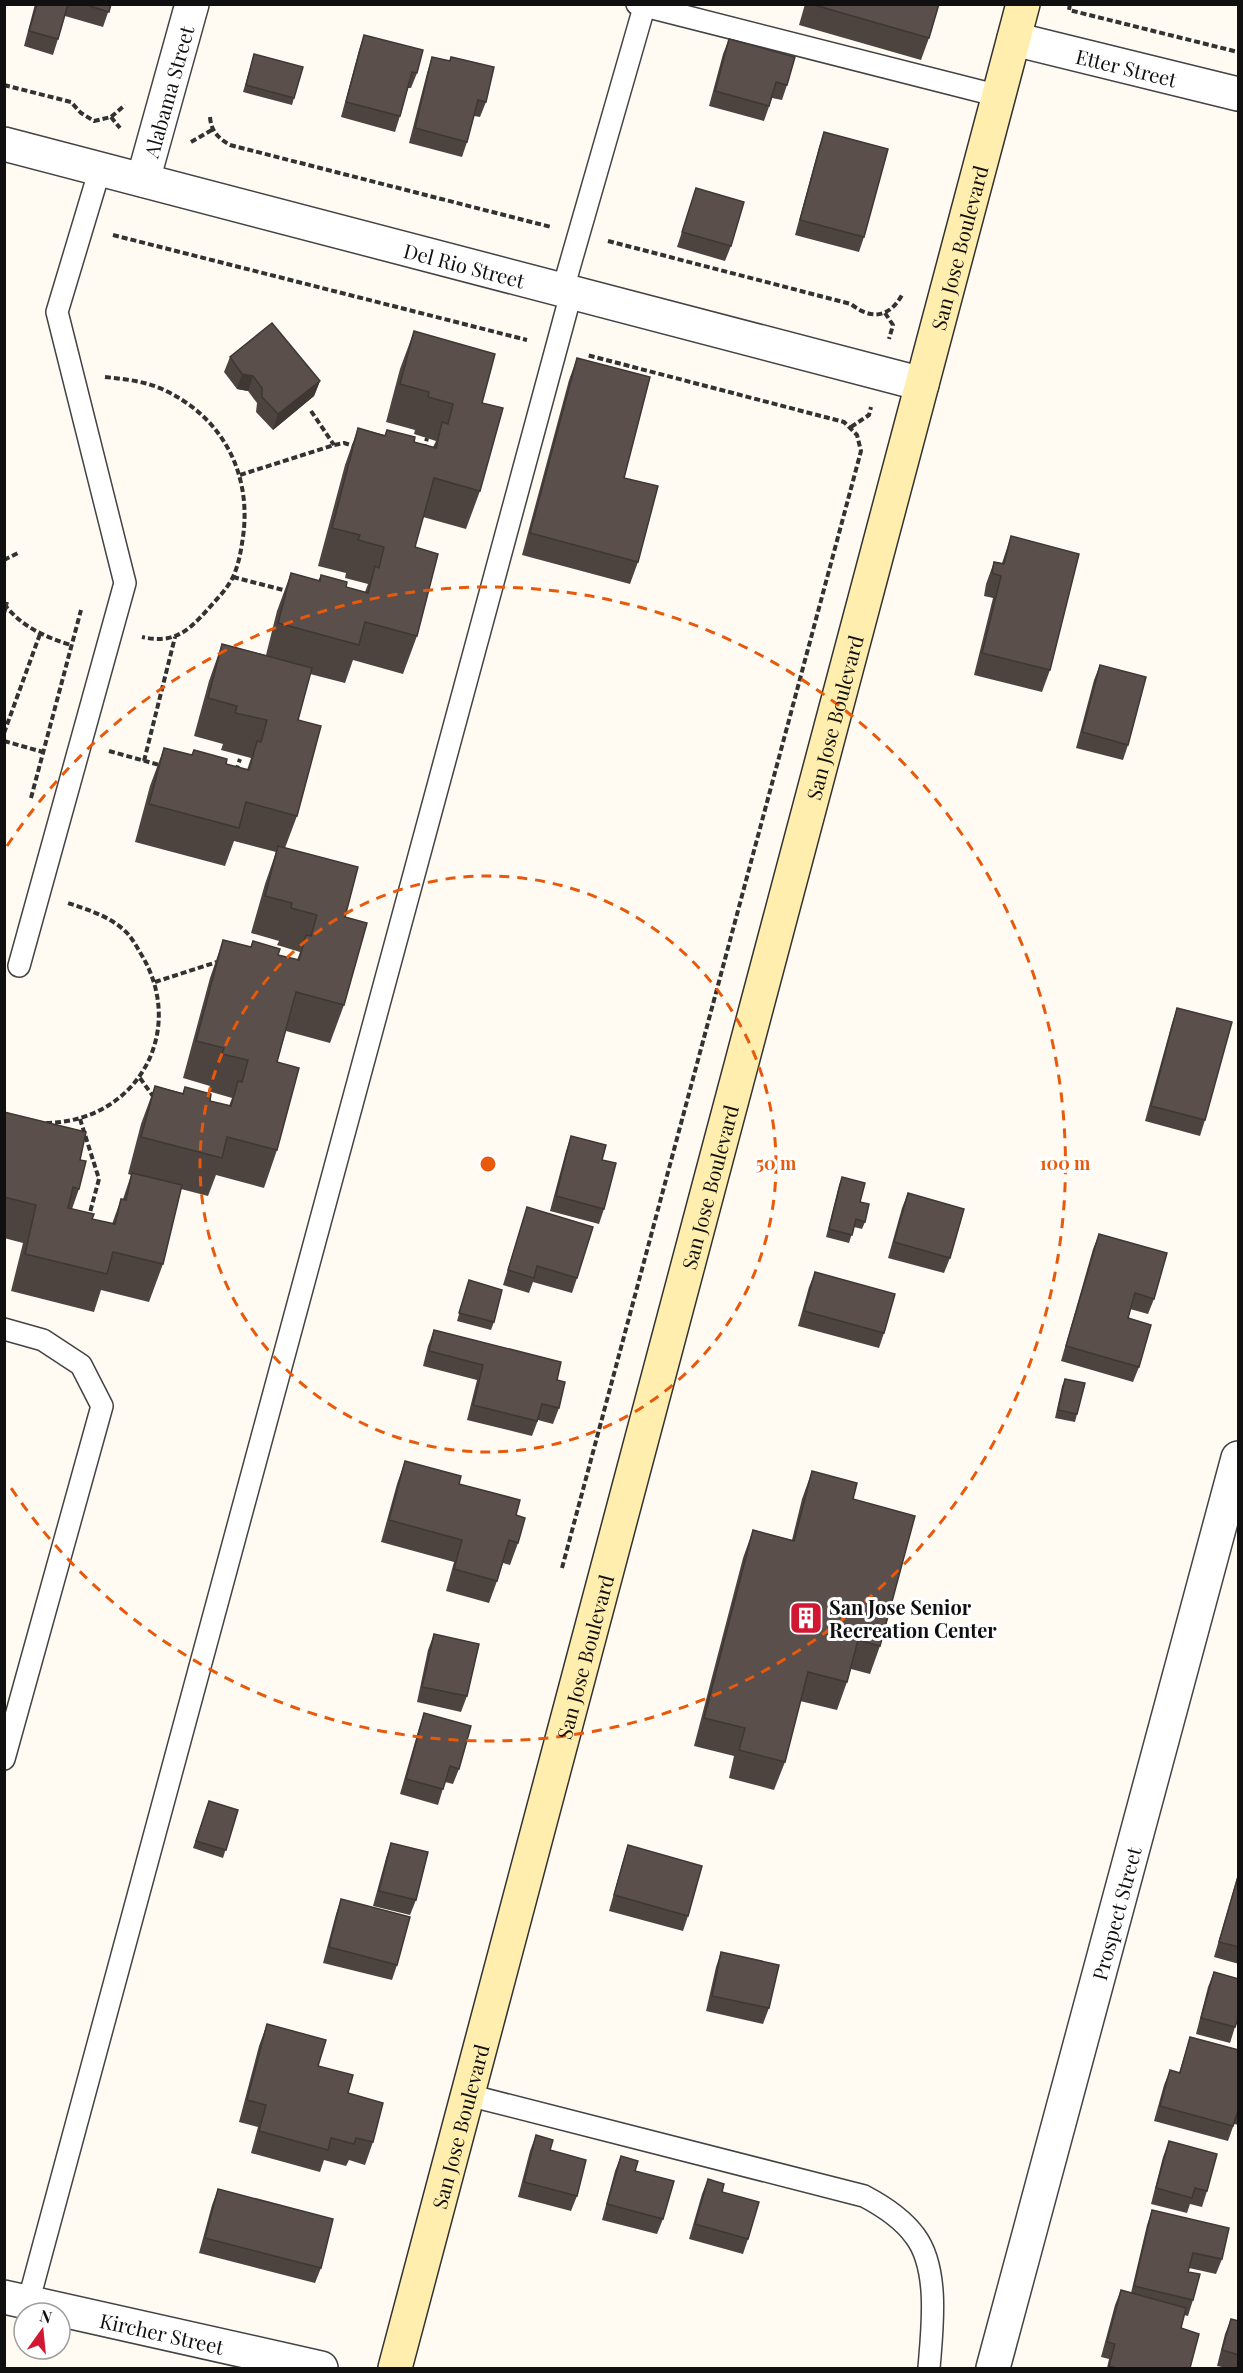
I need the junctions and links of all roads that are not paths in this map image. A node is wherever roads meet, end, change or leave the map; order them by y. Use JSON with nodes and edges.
{"nodes":[{"id":1,"x":192,"y":4,"type":"edge"},
{"id":2,"x":1023,"y":4,"type":"edge"},
{"id":3,"x":642,"y":5,"type":"edge"},
{"id":4,"x":1014,"y":39,"type":"junction"},
{"id":5,"x":1239,"y":94,"type":"edge"},
{"id":6,"x":999,"y":96,"type":"junction"},
{"id":7,"x":4,"y":144,"type":"edge"},
{"id":8,"x":100,"y":169,"type":"junction"},
{"id":9,"x":143,"y":180,"type":"junction"},
{"id":10,"x":568,"y":290,"type":"junction"},
{"id":11,"x":922,"y":384,"type":"junction"},
{"id":12,"x":19,"y":966,"type":"dead end"},
{"id":13,"x":4,"y":1329,"type":"edge"},
{"id":14,"x":1239,"y":1458,"type":"edge"},
{"id":15,"x":4,"y":1759,"type":"edge"},
{"id":16,"x":468,"y":2095,"type":"junction"},
{"id":17,"x":16,"y":2300,"type":"edge"},
{"id":18,"x":321,"y":2368,"type":"edge"},
{"id":19,"x":395,"y":2368,"type":"edge"},
{"id":20,"x":929,"y":2368,"type":"edge"},
{"id":21,"x":993,"y":2368,"type":"edge"}],
"edges":[{"from":1,"to":9,"type":"street","name":"Alabama Street"},
{"from":2,"to":4,"type":"street","name":"San Jose Boulevard"},
{"from":3,"to":6,"type":"lane"},
{"from":3,"to":10,"type":"lane"},
{"from":4,"to":5,"type":"street","name":"Etter Street"},
{"from":4,"to":6,"type":"street","name":"San Jose Boulevard"},
{"from":6,"to":11,"type":"street","name":"San Jose Boulevard"},
{"from":7,"to":8,"type":"street","name":"Del Rio Street"},
{"from":8,"to":9,"type":"street","name":"Del Rio Street"},
{"from":8,"to":12,"type":"lane"},
{"from":9,"to":10,"type":"street","name":"Del Rio Street"},
{"from":10,"to":11,"type":"street","name":"Del Rio Street"},
{"from":10,"to":17,"type":"lane"},
{"from":11,"to":16,"type":"street","name":"San Jose Boulevard"},
{"from":13,"to":15,"type":"lane"},
{"from":14,"to":21,"type":"street","name":"Prospect Street"},
{"from":16,"to":19,"type":"street","name":"San Jose Boulevard"},
{"from":16,"to":20,"type":"lane"},
{"from":17,"to":18,"type":"street","name":"Kircher Street"}]}
